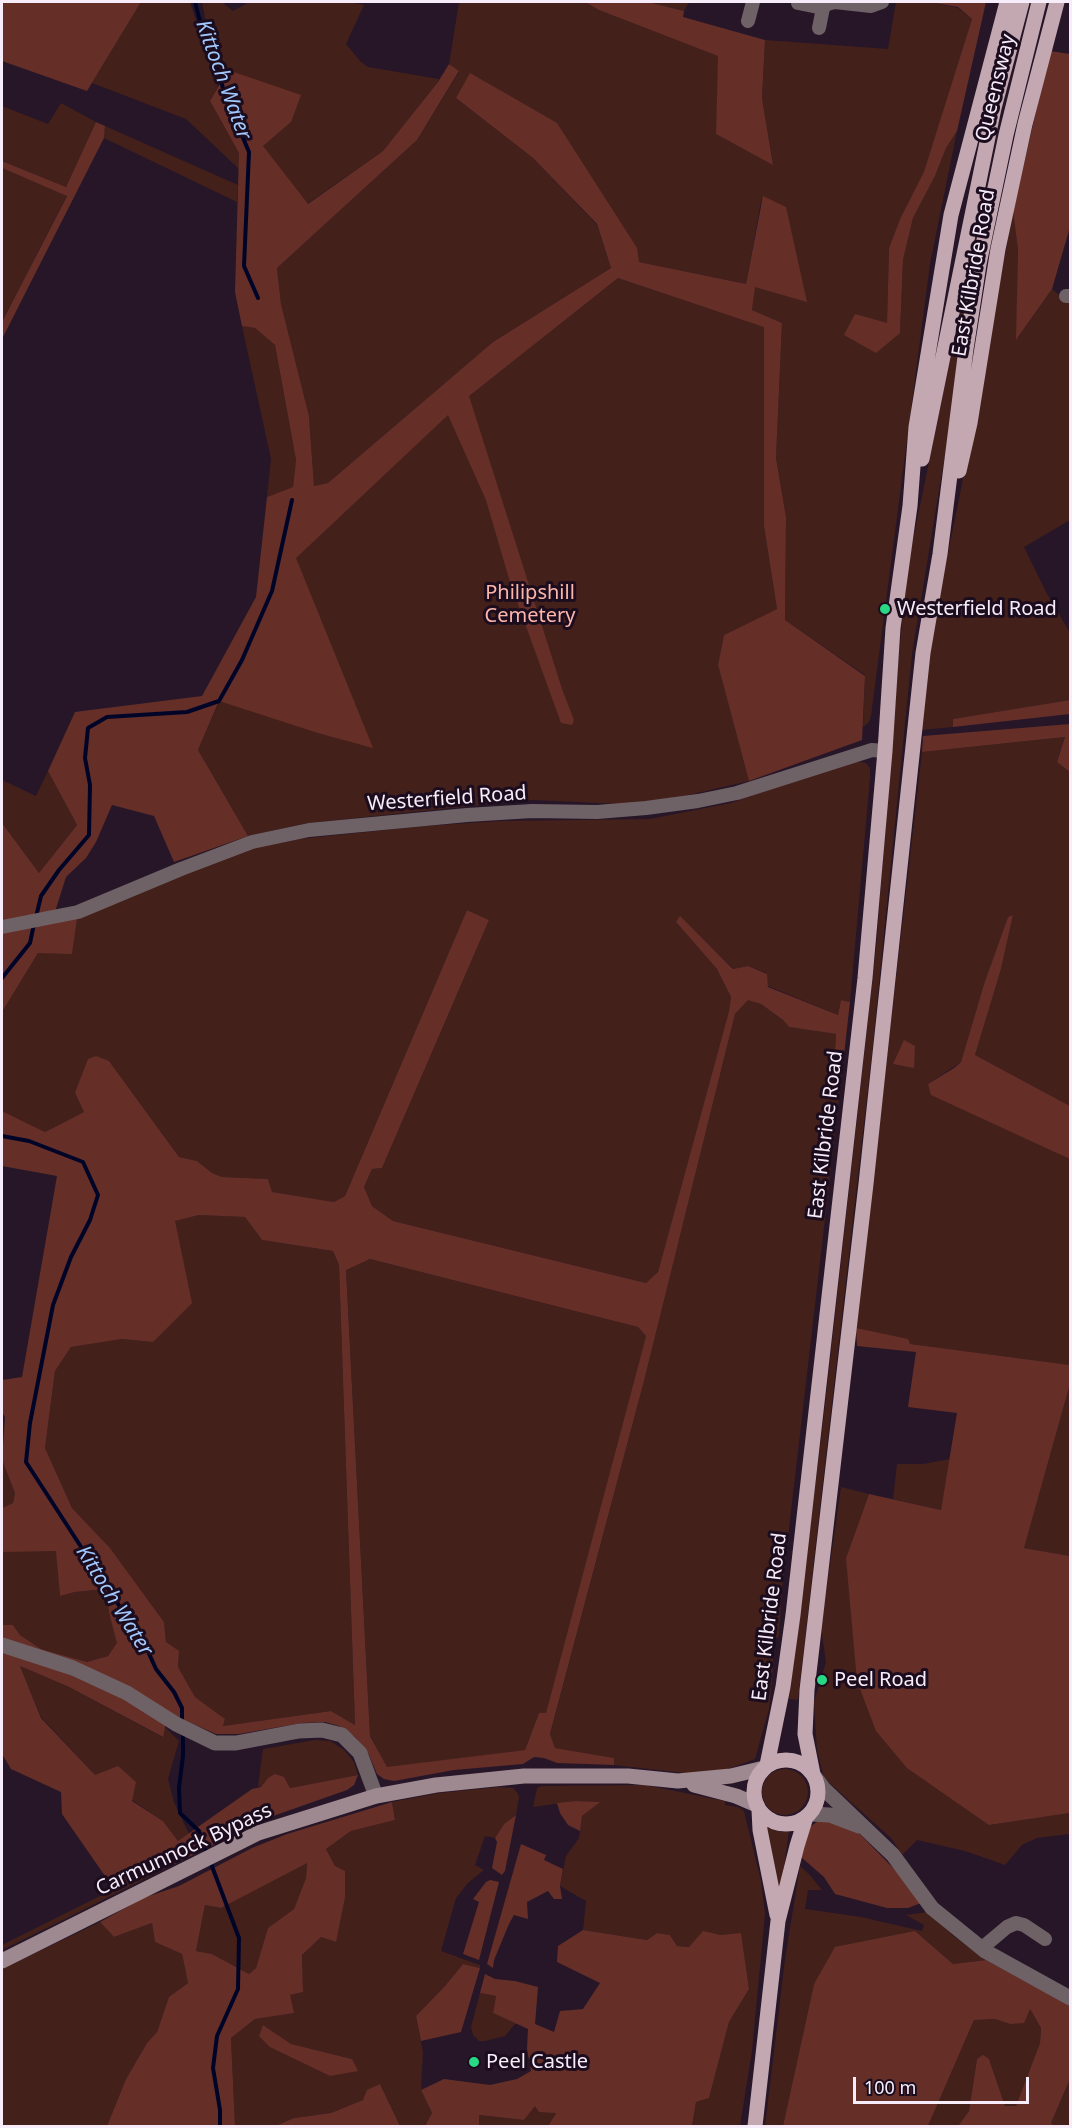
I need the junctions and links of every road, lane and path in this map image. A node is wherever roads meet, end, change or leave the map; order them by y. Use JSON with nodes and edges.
{"nodes":[{"id":1,"x":753,"y":2,"type":"edge"},
{"id":2,"x":882,"y":2,"type":"edge"},
{"id":3,"x":1007,"y":2,"type":"edge"},
{"id":4,"x":1022,"y":2,"type":"edge"},
{"id":5,"x":1039,"y":2,"type":"edge"},
{"id":6,"x":1057,"y":2,"type":"edge"},
{"id":7,"x":798,"y":3,"type":"dead end"},
{"id":8,"x":824,"y":8,"type":"junction"},
{"id":9,"x":748,"y":21,"type":"dead end"},
{"id":10,"x":819,"y":28,"type":"dead end"},
{"id":11,"x":980,"y":172,"type":"joint"},
{"id":12,"x":996,"y":184,"type":"joint"},
{"id":13,"x":910,"y":506,"type":"junction"},
{"id":14,"x":939,"y":554,"type":"junction"},
{"id":15,"x":885,"y":751,"type":"junction"},
{"id":16,"x":2,"y":927,"type":"edge"},
{"id":17,"x":2,"y":1645,"type":"edge"},
{"id":18,"x":765,"y":1767,"type":"junction"},
{"id":19,"x":814,"y":1776,"type":"junction"},
{"id":20,"x":678,"y":1781,"type":"junction"},
{"id":21,"x":376,"y":1796,"type":"junction"},
{"id":22,"x":758,"y":1807,"type":"junction"},
{"id":23,"x":808,"y":1815,"type":"junction"},
{"id":24,"x":867,"y":1830,"type":"junction"},
{"id":25,"x":778,"y":1921,"type":"junction"},
{"id":26,"x":1045,"y":1939,"type":"dead end"},
{"id":27,"x":982,"y":1948,"type":"junction"},
{"id":28,"x":2,"y":1961,"type":"edge"},
{"id":29,"x":1071,"y":1998,"type":"edge"},
{"id":30,"x":755,"y":2127,"type":"edge"}],
"edges":[{"from":1,"to":9,"type":"street"},
{"from":2,"to":8,"type":"street"},
{"from":3,"to":13,"type":"main road","name":"East Kilbride Road"},
{"from":4,"to":11,"type":"main road","name":"Queensway"},
{"from":5,"to":12,"type":"main road","name":"Queensway"},
{"from":6,"to":14,"type":"main road","name":"East Kilbride Road"},
{"from":7,"to":8,"type":"street"},
{"from":8,"to":10,"type":"street"},
{"from":11,"to":13,"type":"main road","name":"East Kilbride Road"},
{"from":12,"to":14,"type":"main road","name":"East Kilbride Road"},
{"from":13,"to":15,"type":"main road","name":"East Kilbride Road"},
{"from":14,"to":19,"type":"main road","name":"East Kilbride Road"},
{"from":15,"to":16,"type":"street","name":"Westerfield Road"},
{"from":15,"to":18,"type":"main road","name":"East Kilbride Road"},
{"from":17,"to":21,"type":"street"},
{"from":18,"to":19,"type":"main road"},
{"from":18,"to":20,"type":"main road","name":"Carmunnock Bypass"},
{"from":18,"to":22,"type":"main road"},
{"from":19,"to":23,"type":"main road"},
{"from":19,"to":24,"type":"street"},
{"from":20,"to":21,"type":"main road","name":"Carmunnock Bypass"},
{"from":20,"to":22,"type":"main road","name":"Carmunnock Bypass"},
{"from":21,"to":28,"type":"main road","name":"Carmunnock Bypass"},
{"from":22,"to":23,"type":"main road"},
{"from":22,"to":25,"type":"main road"},
{"from":23,"to":24,"type":"street"},
{"from":23,"to":25,"type":"main road"},
{"from":24,"to":27,"type":"street"},
{"from":25,"to":30,"type":"main road"},
{"from":26,"to":27,"type":"street"},
{"from":27,"to":29,"type":"street"}]}
